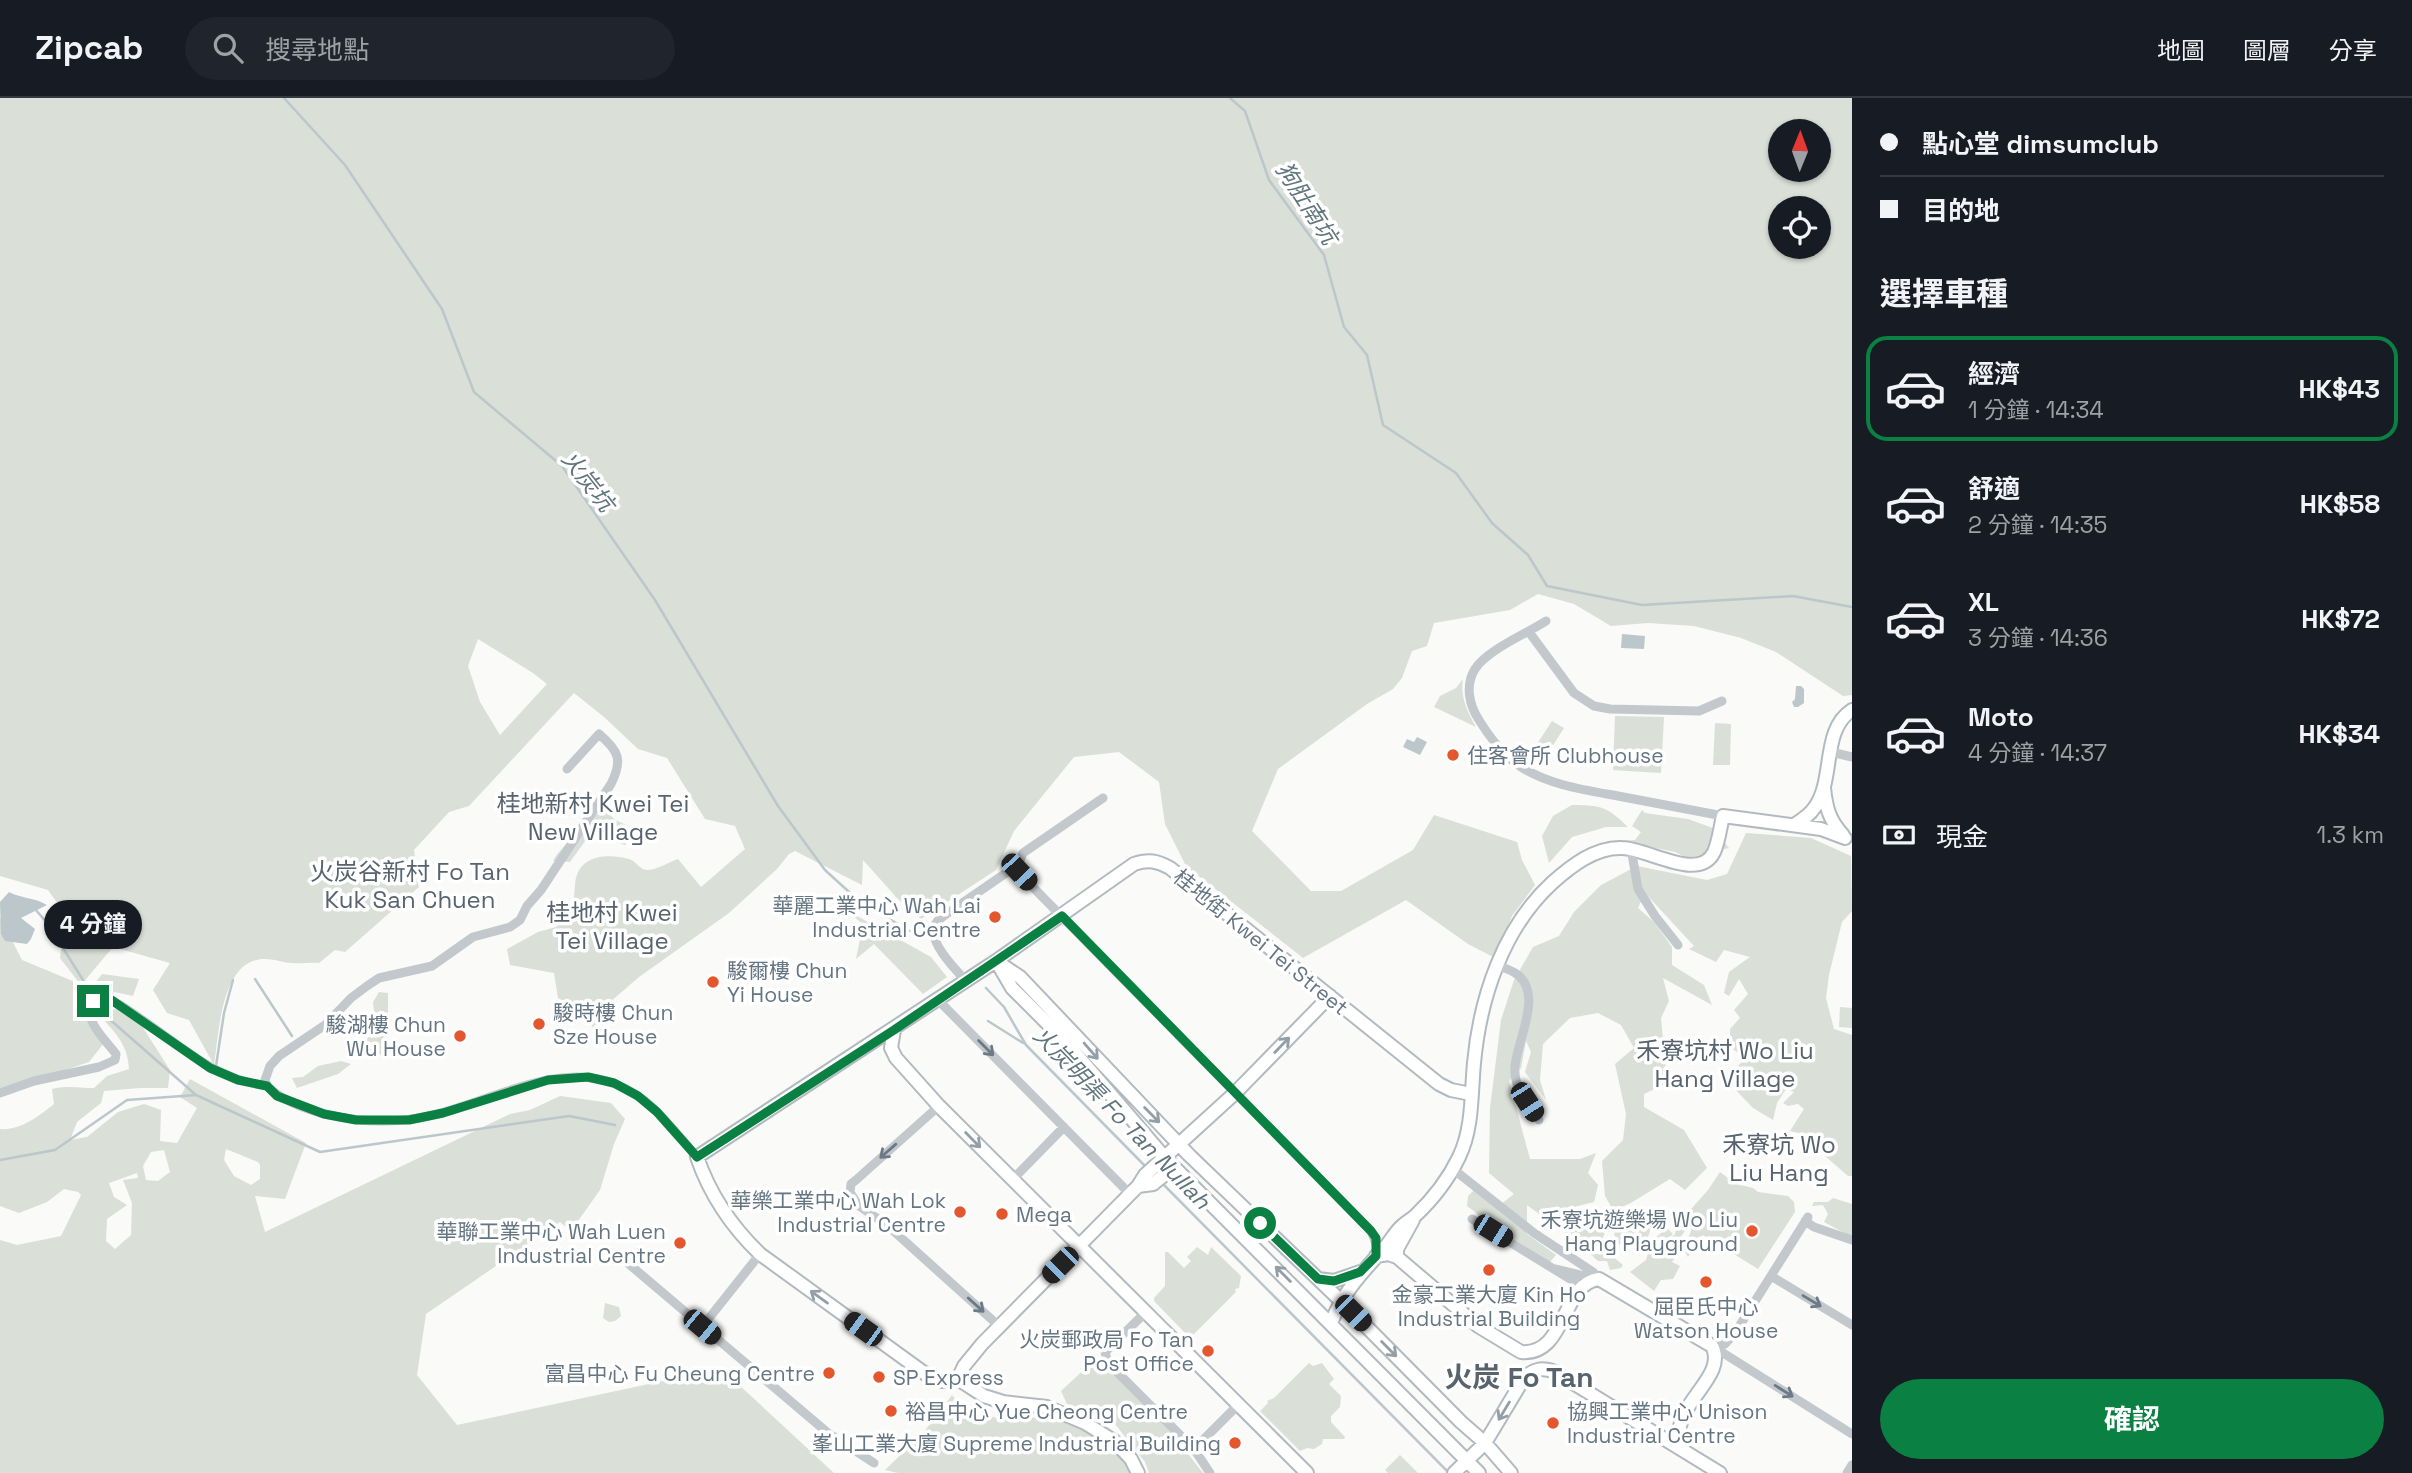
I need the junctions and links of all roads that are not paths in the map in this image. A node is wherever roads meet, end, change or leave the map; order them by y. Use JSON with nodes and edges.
{"nodes":[{"id":1,"x":1546,"y":621,"type":"dead end"},
{"id":2,"x":1528,"y":632,"type":"junction"},
{"id":3,"x":1722,"y":701,"type":"dead end"},
{"id":4,"x":1852,"y":710,"type":"edge"},
{"id":5,"x":1831,"y":752,"type":"junction"},
{"id":6,"x":1852,"y":757,"type":"edge"},
{"id":7,"x":567,"y":769,"type":"dead end"},
{"id":8,"x":1824,"y":788,"type":"junction"},
{"id":9,"x":1103,"y":798,"type":"dead end"},
{"id":10,"x":1723,"y":816,"type":"junction"},
{"id":11,"x":1794,"y":825,"type":"junction"},
{"id":12,"x":1849,"y":840,"type":"edge"},
{"id":13,"x":1631,"y":848,"type":"junction"},
{"id":14,"x":1016,"y":870,"type":"junction"},
{"id":15,"x":1062,"y":916,"type":"junction"},
{"id":16,"x":1678,"y":945,"type":"dead end"},
{"id":17,"x":996,"y":961,"type":"junction"},
{"id":18,"x":1498,"y":965,"type":"junction"},
{"id":19,"x":966,"y":981,"type":"junction"},
{"id":20,"x":1330,"y":996,"type":"junction"},
{"id":21,"x":938,"y":1000,"type":"junction"},
{"id":22,"x":894,"y":1030,"type":"junction"},
{"id":23,"x":267,"y":1086,"type":"junction"},
{"id":24,"x":0,"y":1093,"type":"edge"},
{"id":25,"x":1234,"y":1094,"type":"junction"},
{"id":26,"x":1471,"y":1094,"type":"junction"},
{"id":27,"x":939,"y":1106,"type":"junction"},
{"id":28,"x":1539,"y":1121,"type":"dead end"},
{"id":29,"x":1065,"y":1127,"type":"junction"},
{"id":30,"x":1180,"y":1144,"type":"junction"},
{"id":31,"x":697,"y":1157,"type":"junction"},
{"id":32,"x":1165,"y":1166,"type":"junction"},
{"id":33,"x":1453,"y":1169,"type":"junction"},
{"id":34,"x":1013,"y":1179,"type":"junction"},
{"id":35,"x":1139,"y":1187,"type":"junction"},
{"id":36,"x":1413,"y":1219,"type":"junction"},
{"id":37,"x":1472,"y":1219,"type":"dead end"},
{"id":38,"x":1852,"y":1240,"type":"edge"},
{"id":39,"x":1079,"y":1246,"type":"junction"},
{"id":40,"x":617,"y":1254,"type":"dead end"},
{"id":41,"x":760,"y":1254,"type":"junction"},
{"id":42,"x":1376,"y":1256,"type":"junction"},
{"id":43,"x":1397,"y":1257,"type":"junction"},
{"id":44,"x":1553,"y":1269,"type":"junction"},
{"id":45,"x":1360,"y":1272,"type":"junction"},
{"id":46,"x":1771,"y":1276,"type":"junction"},
{"id":47,"x":1318,"y":1279,"type":"junction"},
{"id":48,"x":1599,"y":1279,"type":"junction"},
{"id":49,"x":1580,"y":1289,"type":"junction"},
{"id":50,"x":1341,"y":1301,"type":"junction"},
{"id":51,"x":1146,"y":1312,"type":"junction"},
{"id":52,"x":1331,"y":1323,"type":"junction"},
{"id":53,"x":1852,"y":1325,"type":"edge"},
{"id":54,"x":999,"y":1326,"type":"junction"},
{"id":55,"x":702,"y":1327,"type":"junction"},
{"id":56,"x":1551,"y":1339,"type":"junction"},
{"id":57,"x":1712,"y":1346,"type":"junction"},
{"id":58,"x":1513,"y":1349,"type":"junction"},
{"id":59,"x":1555,"y":1372,"type":"junction"},
{"id":60,"x":958,"y":1378,"type":"junction"},
{"id":61,"x":1524,"y":1378,"type":"junction"},
{"id":62,"x":1239,"y":1405,"type":"junction"},
{"id":63,"x":1679,"y":1422,"type":"junction"},
{"id":64,"x":1648,"y":1429,"type":"junction"},
{"id":65,"x":1852,"y":1434,"type":"edge"},
{"id":66,"x":1485,"y":1443,"type":"junction"},
{"id":67,"x":1194,"y":1449,"type":"junction"},
{"id":68,"x":1684,"y":1451,"type":"junction"},
{"id":69,"x":1467,"y":1460,"type":"junction"},
{"id":70,"x":874,"y":1463,"type":"dead end"},
{"id":71,"x":1852,"y":1465,"type":"edge"},
{"id":72,"x":1138,"y":1473,"type":"edge"},
{"id":73,"x":1210,"y":1473,"type":"edge"},
{"id":74,"x":1307,"y":1473,"type":"edge"},
{"id":75,"x":1454,"y":1473,"type":"edge"},
{"id":76,"x":1479,"y":1473,"type":"edge"},
{"id":77,"x":1511,"y":1473,"type":"edge"},
{"id":78,"x":1720,"y":1473,"type":"edge"},
{"id":79,"x":1847,"y":1473,"type":"edge"}],
"edges":[{"from":1,"to":2,"type":"street"},
{"from":2,"to":3,"type":"street"},
{"from":2,"to":10,"type":"street"},
{"from":4,"to":5,"type":"street"},
{"from":5,"to":6,"type":"street"},
{"from":5,"to":8,"type":"street"},
{"from":7,"to":23,"type":"street"},
{"from":8,"to":11,"type":"street"},
{"from":8,"to":12,"type":"street"},
{"from":9,"to":14,"type":"street"},
{"from":10,"to":11,"type":"street"},
{"from":10,"to":13,"type":"street"},
{"from":11,"to":12,"type":"street"},
{"from":13,"to":16,"type":"street"},
{"from":13,"to":18,"type":"street"},
{"from":14,"to":15,"type":"street"},
{"from":14,"to":19,"type":"street"},
{"from":15,"to":17,"type":"street","name":"桂地街 Kwei Tei Street"},
{"from":15,"to":20,"type":"street","name":"桂地街 Kwei Tei Street"},
{"from":15,"to":25,"type":"street"},
{"from":17,"to":19,"type":"street","name":"桂地街 Kwei Tei Street"},
{"from":17,"to":30,"type":"street","one_way":true},
{"from":17,"to":32,"type":"street"},
{"from":18,"to":26,"type":"street"},
{"from":18,"to":28,"type":"street"},
{"from":19,"to":21,"type":"street","name":"桂地街 Kwei Tei Street"},
{"from":25,"to":20,"type":"street","one_way":true},
{"from":20,"to":26,"type":"street","name":"桂地街 Kwei Tei Street"},
{"from":21,"to":22,"type":"street","name":"桂地街 Kwei Tei Street"},
{"from":21,"to":29,"type":"street","one_way":true},
{"from":22,"to":27,"type":"street"},
{"from":22,"to":31,"type":"street","name":"桂地街 Kwei Tei Street"},
{"from":23,"to":24,"type":"street"},
{"from":23,"to":31,"type":"street"},
{"from":25,"to":30,"type":"street"},
{"from":25,"to":42,"type":"street"},
{"from":26,"to":33,"type":"street"},
{"from":27,"to":34,"type":"street","one_way":true},
{"from":27,"to":54,"type":"street","one_way":true},
{"from":29,"to":34,"type":"street"},
{"from":29,"to":35,"type":"street"},
{"from":30,"to":32,"type":"street"},
{"from":30,"to":47,"type":"street"},
{"from":31,"to":41,"type":"street"},
{"from":32,"to":35,"type":"street"},
{"from":52,"to":32,"type":"street","one_way":true},
{"from":33,"to":36,"type":"street"},
{"from":33,"to":48,"type":"street"},
{"from":34,"to":39,"type":"street"},
{"from":35,"to":39,"type":"street"},
{"from":36,"to":42,"type":"street"},
{"from":36,"to":43,"type":"street"},
{"from":37,"to":44,"type":"street"},
{"from":38,"to":46,"type":"street"},
{"from":39,"to":51,"type":"street"},
{"from":39,"to":54,"type":"street"},
{"from":40,"to":55,"type":"street"},
{"from":41,"to":55,"type":"street"},
{"from":60,"to":41,"type":"street","one_way":true},
{"from":42,"to":43,"type":"street"},
{"from":42,"to":45,"type":"street"},
{"from":43,"to":58,"type":"street"},
{"from":44,"to":48,"type":"street"},
{"from":44,"to":49,"type":"street"},
{"from":45,"to":47,"type":"street"},
{"from":45,"to":50,"type":"street"},
{"from":46,"to":53,"type":"street","one_way":true},
{"from":46,"to":57,"type":"street"},
{"from":47,"to":50,"type":"street"},
{"from":48,"to":49,"type":"street"},
{"from":48,"to":57,"type":"street"},
{"from":49,"to":56,"type":"street"},
{"from":50,"to":52,"type":"street"},
{"from":50,"to":66,"type":"street","one_way":true},
{"from":51,"to":62,"type":"street"},
{"from":51,"to":67,"type":"street"},
{"from":52,"to":69,"type":"street"},
{"from":54,"to":60,"type":"street"},
{"from":55,"to":70,"type":"street"},
{"from":56,"to":58,"type":"street"},
{"from":56,"to":59,"type":"street"},
{"from":57,"to":63,"type":"street"},
{"from":57,"to":65,"type":"street","one_way":true},
{"from":58,"to":61,"type":"street"},
{"from":59,"to":61,"type":"street"},
{"from":59,"to":64,"type":"street"},
{"from":60,"to":72,"type":"street"},
{"from":61,"to":66,"type":"street","one_way":true},
{"from":62,"to":67,"type":"street"},
{"from":62,"to":74,"type":"street"},
{"from":63,"to":64,"type":"street"},
{"from":63,"to":68,"type":"street"},
{"from":64,"to":68,"type":"street"},
{"from":66,"to":69,"type":"street"},
{"from":66,"to":77,"type":"street"},
{"from":67,"to":73,"type":"street"},
{"from":68,"to":78,"type":"street"},
{"from":69,"to":75,"type":"street"},
{"from":69,"to":76,"type":"street"},
{"from":71,"to":79,"type":"street"}]}
